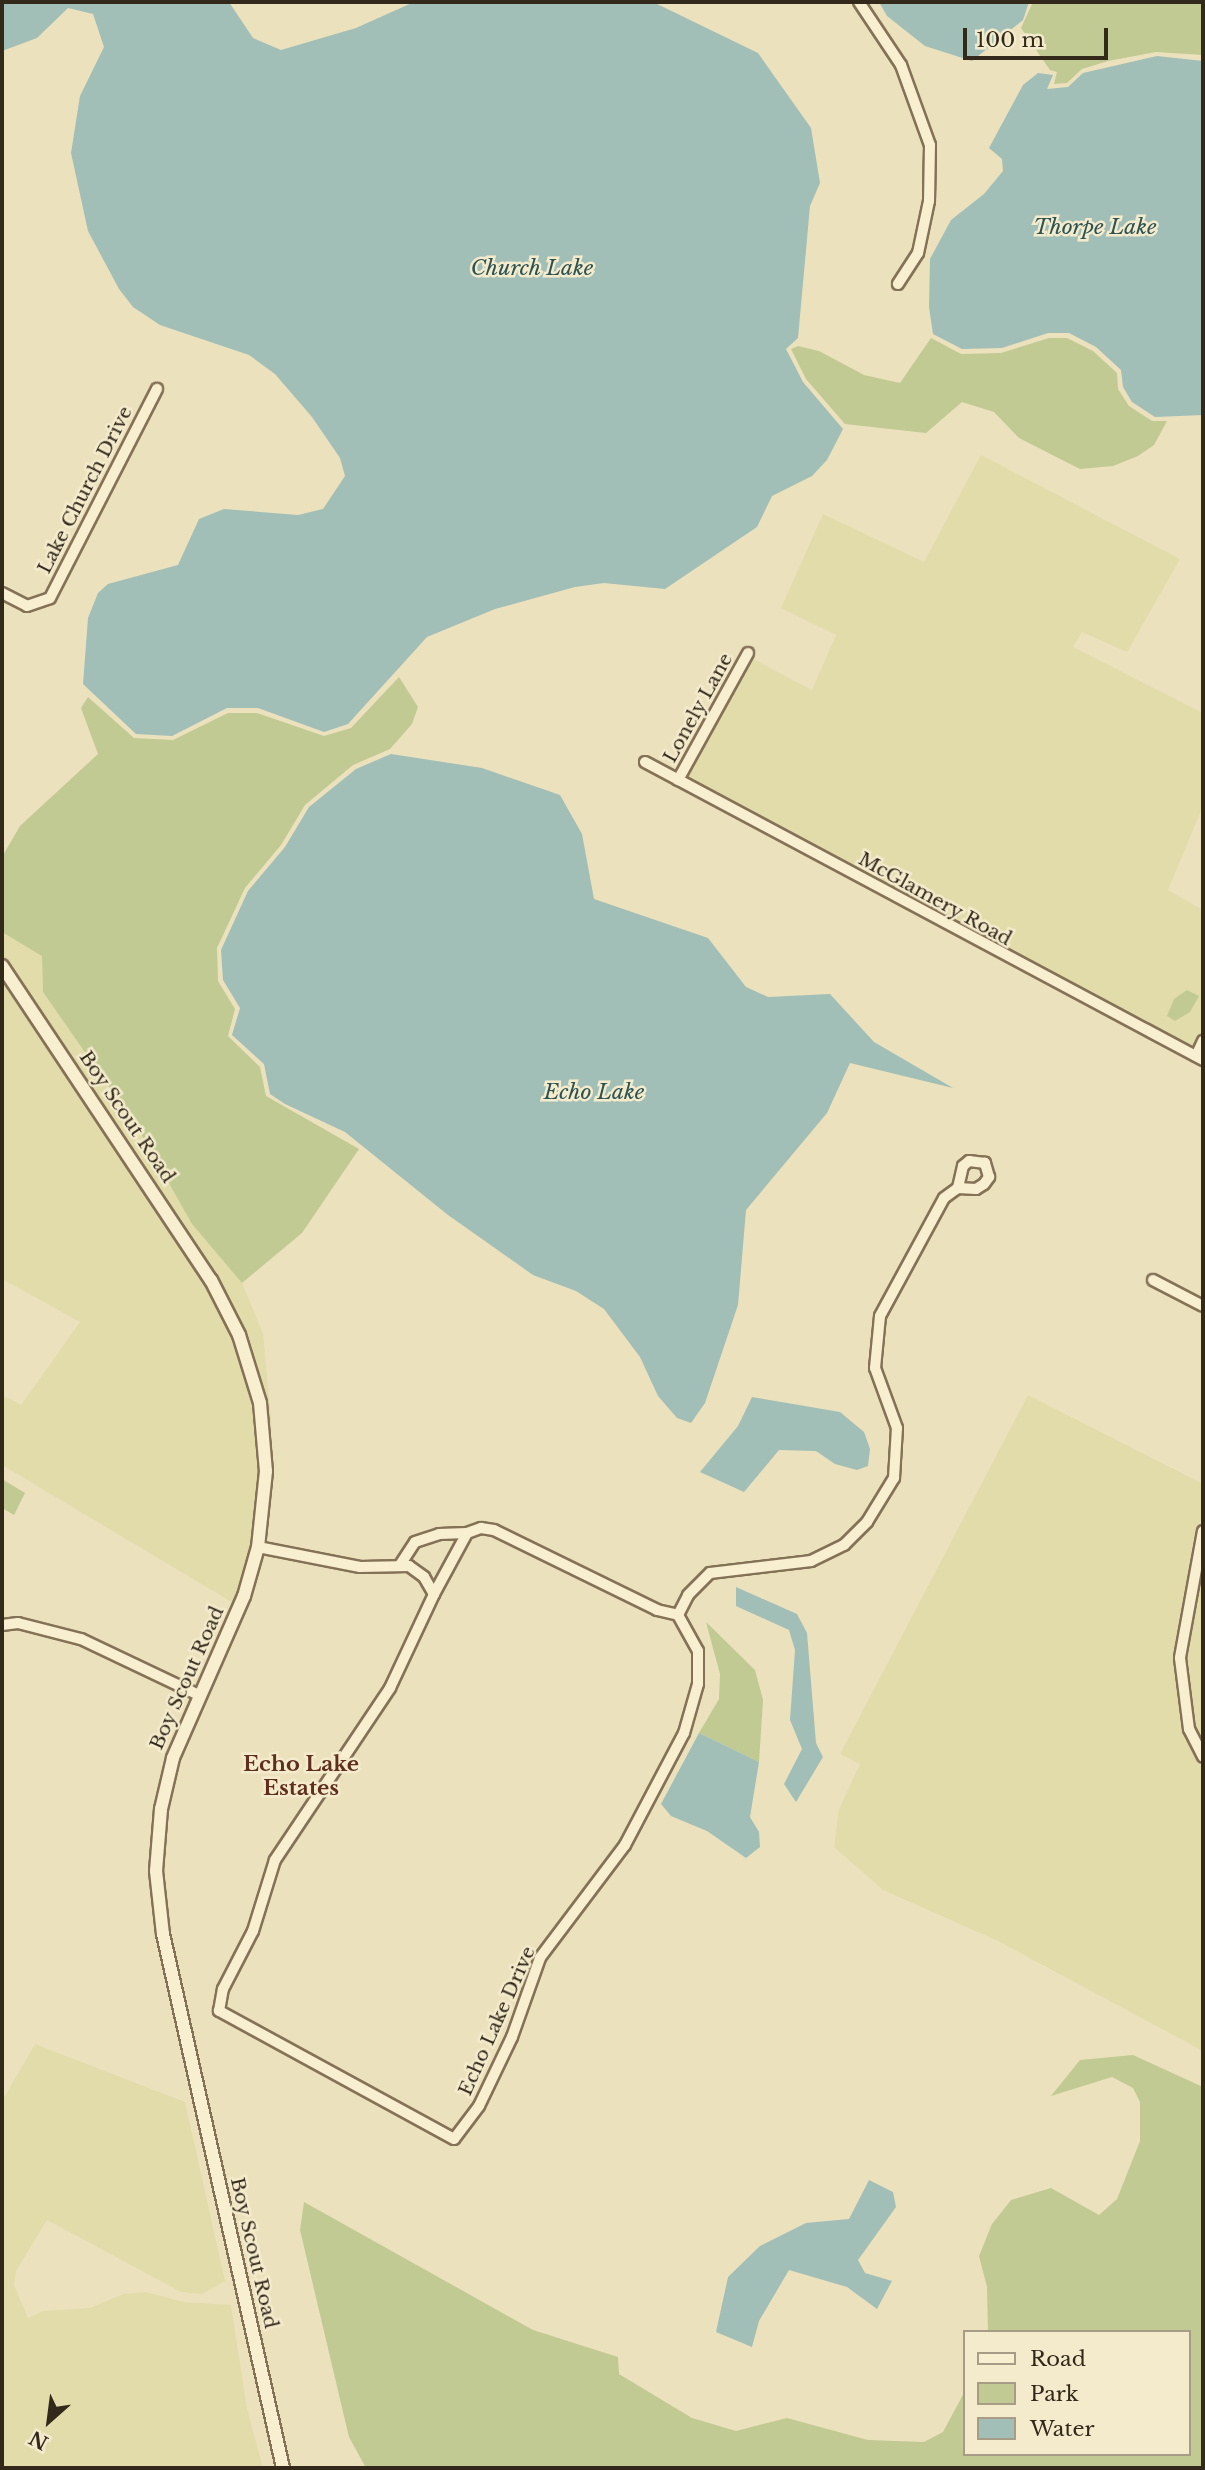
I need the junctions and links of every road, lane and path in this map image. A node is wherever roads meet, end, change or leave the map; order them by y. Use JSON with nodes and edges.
{"nodes":[{"id":1,"x":859,"y":2,"type":"edge"},
{"id":2,"x":898,"y":284,"type":"dead end"},
{"id":3,"x":157,"y":389,"type":"dead end"},
{"id":4,"x":2,"y":593,"type":"edge"},
{"id":5,"x":748,"y":653,"type":"dead end"},
{"id":6,"x":645,"y":762,"type":"dead end"},
{"id":7,"x":678,"y":780,"type":"junction"},
{"id":8,"x":2,"y":966,"type":"edge"},
{"id":9,"x":1203,"y":1041,"type":"edge"},
{"id":10,"x":1199,"y":1058,"type":"edge"},
{"id":11,"x":957,"y":1188,"type":"dead end"},
{"id":12,"x":1153,"y":1280,"type":"dead end"},
{"id":13,"x":1203,"y":1306,"type":"edge"},
{"id":14,"x":1203,"y":1531,"type":"edge"},
{"id":15,"x":467,"y":1533,"type":"junction"},
{"id":16,"x":258,"y":1547,"type":"junction"},
{"id":17,"x":400,"y":1564,"type":"junction"},
{"id":18,"x":434,"y":1594,"type":"junction"},
{"id":19,"x":678,"y":1615,"type":"junction"},
{"id":20,"x":2,"y":1625,"type":"edge"},
{"id":21,"x":199,"y":1695,"type":"junction"},
{"id":22,"x":1203,"y":1757,"type":"edge"},
{"id":23,"x":283,"y":2468,"type":"edge"}],
"edges":[{"from":1,"to":2,"type":"street"},
{"from":3,"to":4,"type":"street","name":"Lake Church Drive"},
{"from":5,"to":7,"type":"street","name":"Lonely Lane"},
{"from":6,"to":7,"type":"street","name":"McGlamery Road"},
{"from":7,"to":10,"type":"street","name":"McGlamery Road"},
{"from":8,"to":16,"type":"street","name":"Boy Scout Road"},
{"from":9,"to":10,"type":"street","name":"McGlamery Road"},
{"from":11,"to":19,"type":"street"},
{"from":12,"to":13,"type":"street"},
{"from":14,"to":22,"type":"street"},
{"from":15,"to":17,"type":"street"},
{"from":15,"to":18,"type":"street","name":"Echo Lake Drive"},
{"from":15,"to":19,"type":"street"},
{"from":16,"to":17,"type":"street"},
{"from":16,"to":21,"type":"street","name":"Boy Scout Road"},
{"from":17,"to":18,"type":"street"},
{"from":18,"to":19,"type":"street","name":"Echo Lake Drive"},
{"from":20,"to":21,"type":"street"},
{"from":21,"to":23,"type":"street","name":"Boy Scout Road"}]}
